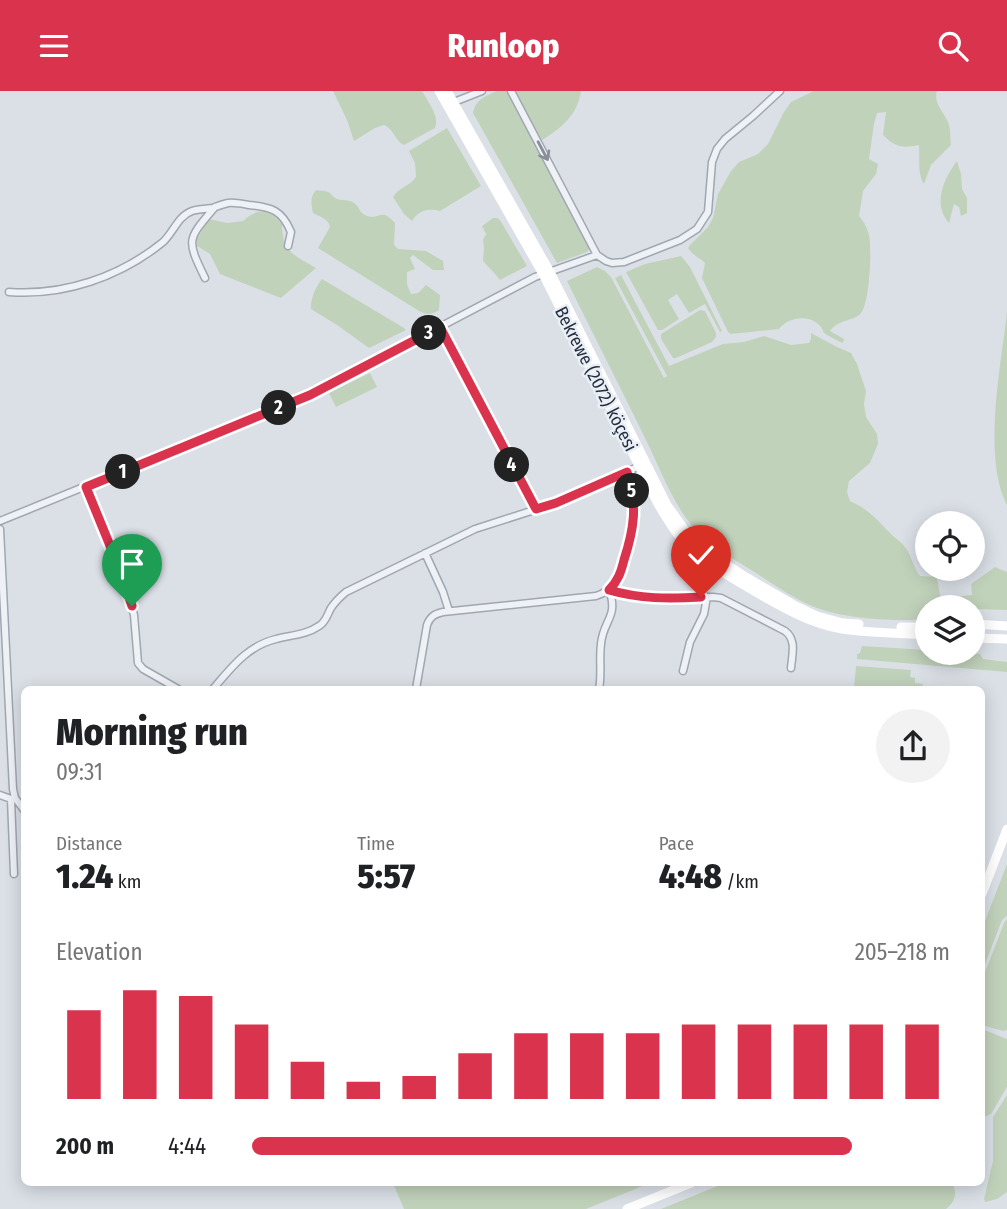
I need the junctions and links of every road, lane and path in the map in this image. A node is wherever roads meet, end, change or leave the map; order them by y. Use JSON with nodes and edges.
{"nodes":[{"id":1,"x":439,"y":91,"type":"edge"},
{"id":2,"x":447,"y":91,"type":"edge"},
{"id":3,"x":482,"y":91,"type":"edge"},
{"id":4,"x":511,"y":91,"type":"edge"},
{"id":5,"x":780,"y":91,"type":"edge"},
{"id":6,"x":454,"y":102,"type":"junction"},
{"id":7,"x":215,"y":207,"type":"junction"},
{"id":8,"x":288,"y":246,"type":"dead end"},
{"id":9,"x":597,"y":255,"type":"junction"},
{"id":10,"x":547,"y":273,"type":"junction"},
{"id":11,"x":205,"y":278,"type":"dead end"},
{"id":12,"x":9,"y":292,"type":"dead end"},
{"id":13,"x":440,"y":327,"type":"junction"},
{"id":14,"x":643,"y":465,"type":"junction"},
{"id":15,"x":627,"y":472,"type":"junction"},
{"id":16,"x":86,"y":487,"type":"junction"},
{"id":17,"x":536,"y":509,"type":"junction"},
{"id":18,"x":0,"y":521,"type":"edge"},
{"id":19,"x":0,"y":529,"type":"edge"},
{"id":20,"x":425,"y":553,"type":"junction"},
{"id":21,"x":609,"y":590,"type":"junction"},
{"id":22,"x":707,"y":597,"type":"junction"},
{"id":23,"x":449,"y":611,"type":"junction"},
{"id":24,"x":985,"y":625,"type":"edge"},
{"id":25,"x":1007,"y":626,"type":"edge"},
{"id":26,"x":915,"y":628,"type":"edge"},
{"id":27,"x":915,"y":634,"type":"edge"},
{"id":28,"x":985,"y":638,"type":"edge"},
{"id":29,"x":1007,"y":639,"type":"edge"},
{"id":30,"x":791,"y":668,"type":"dead end"},
{"id":31,"x":683,"y":671,"type":"dead end"},
{"id":32,"x":173,"y":686,"type":"edge"},
{"id":33,"x":215,"y":686,"type":"edge"},
{"id":34,"x":416,"y":686,"type":"edge"},
{"id":35,"x":599,"y":686,"type":"edge"},
{"id":36,"x":0,"y":718,"type":"edge"},
{"id":37,"x":9,"y":721,"type":"junction"},
{"id":38,"x":0,"y":795,"type":"edge"},
{"id":39,"x":21,"y":806,"type":"edge"},
{"id":40,"x":1007,"y":829,"type":"edge"},
{"id":41,"x":14,"y":874,"type":"dead end"},
{"id":42,"x":985,"y":886,"type":"edge"},
{"id":43,"x":684,"y":1186,"type":"edge"},
{"id":44,"x":627,"y":1209,"type":"edge"}],
"edges":[{"from":1,"to":10,"type":"main road","name":"Bekrewe (2072) köçesi"},
{"from":2,"to":6,"type":"main road","name":"Bekrewe (2072) köçesi"},
{"from":3,"to":6,"type":"street"},
{"from":4,"to":9,"type":"street","one_way":true},
{"from":5,"to":9,"type":"street"},
{"from":6,"to":10,"type":"main road","name":"Bekrewe (2072) köçesi"},
{"from":7,"to":8,"type":"street"},
{"from":7,"to":11,"type":"street"},
{"from":7,"to":12,"type":"street"},
{"from":9,"to":10,"type":"street"},
{"from":10,"to":13,"type":"street"},
{"from":10,"to":14,"type":"main road","name":"Bekrewe (2072) köçesi"},
{"from":13,"to":16,"type":"street"},
{"from":13,"to":17,"type":"street"},
{"from":14,"to":15,"type":"street"},
{"from":14,"to":26,"type":"main road","name":"Bekrewe (2072) köçesi"},
{"from":14,"to":27,"type":"main road","name":"Bekrewe (2072) köçesi"},
{"from":15,"to":17,"type":"street"},
{"from":15,"to":21,"type":"street"},
{"from":16,"to":18,"type":"street"},
{"from":16,"to":32,"type":"street"},
{"from":17,"to":20,"type":"street"},
{"from":19,"to":37,"type":"street"},
{"from":20,"to":23,"type":"street"},
{"from":20,"to":33,"type":"street"},
{"from":21,"to":22,"type":"street"},
{"from":21,"to":23,"type":"street"},
{"from":21,"to":35,"type":"street"},
{"from":22,"to":30,"type":"street"},
{"from":22,"to":31,"type":"street"},
{"from":23,"to":34,"type":"street"},
{"from":24,"to":25,"type":"main road"},
{"from":28,"to":29,"type":"main road"},
{"from":36,"to":37,"type":"street"},
{"from":37,"to":39,"type":"street"},
{"from":38,"to":41,"type":"street"},
{"from":40,"to":42,"type":"main road"},
{"from":43,"to":44,"type":"main road"}]}
